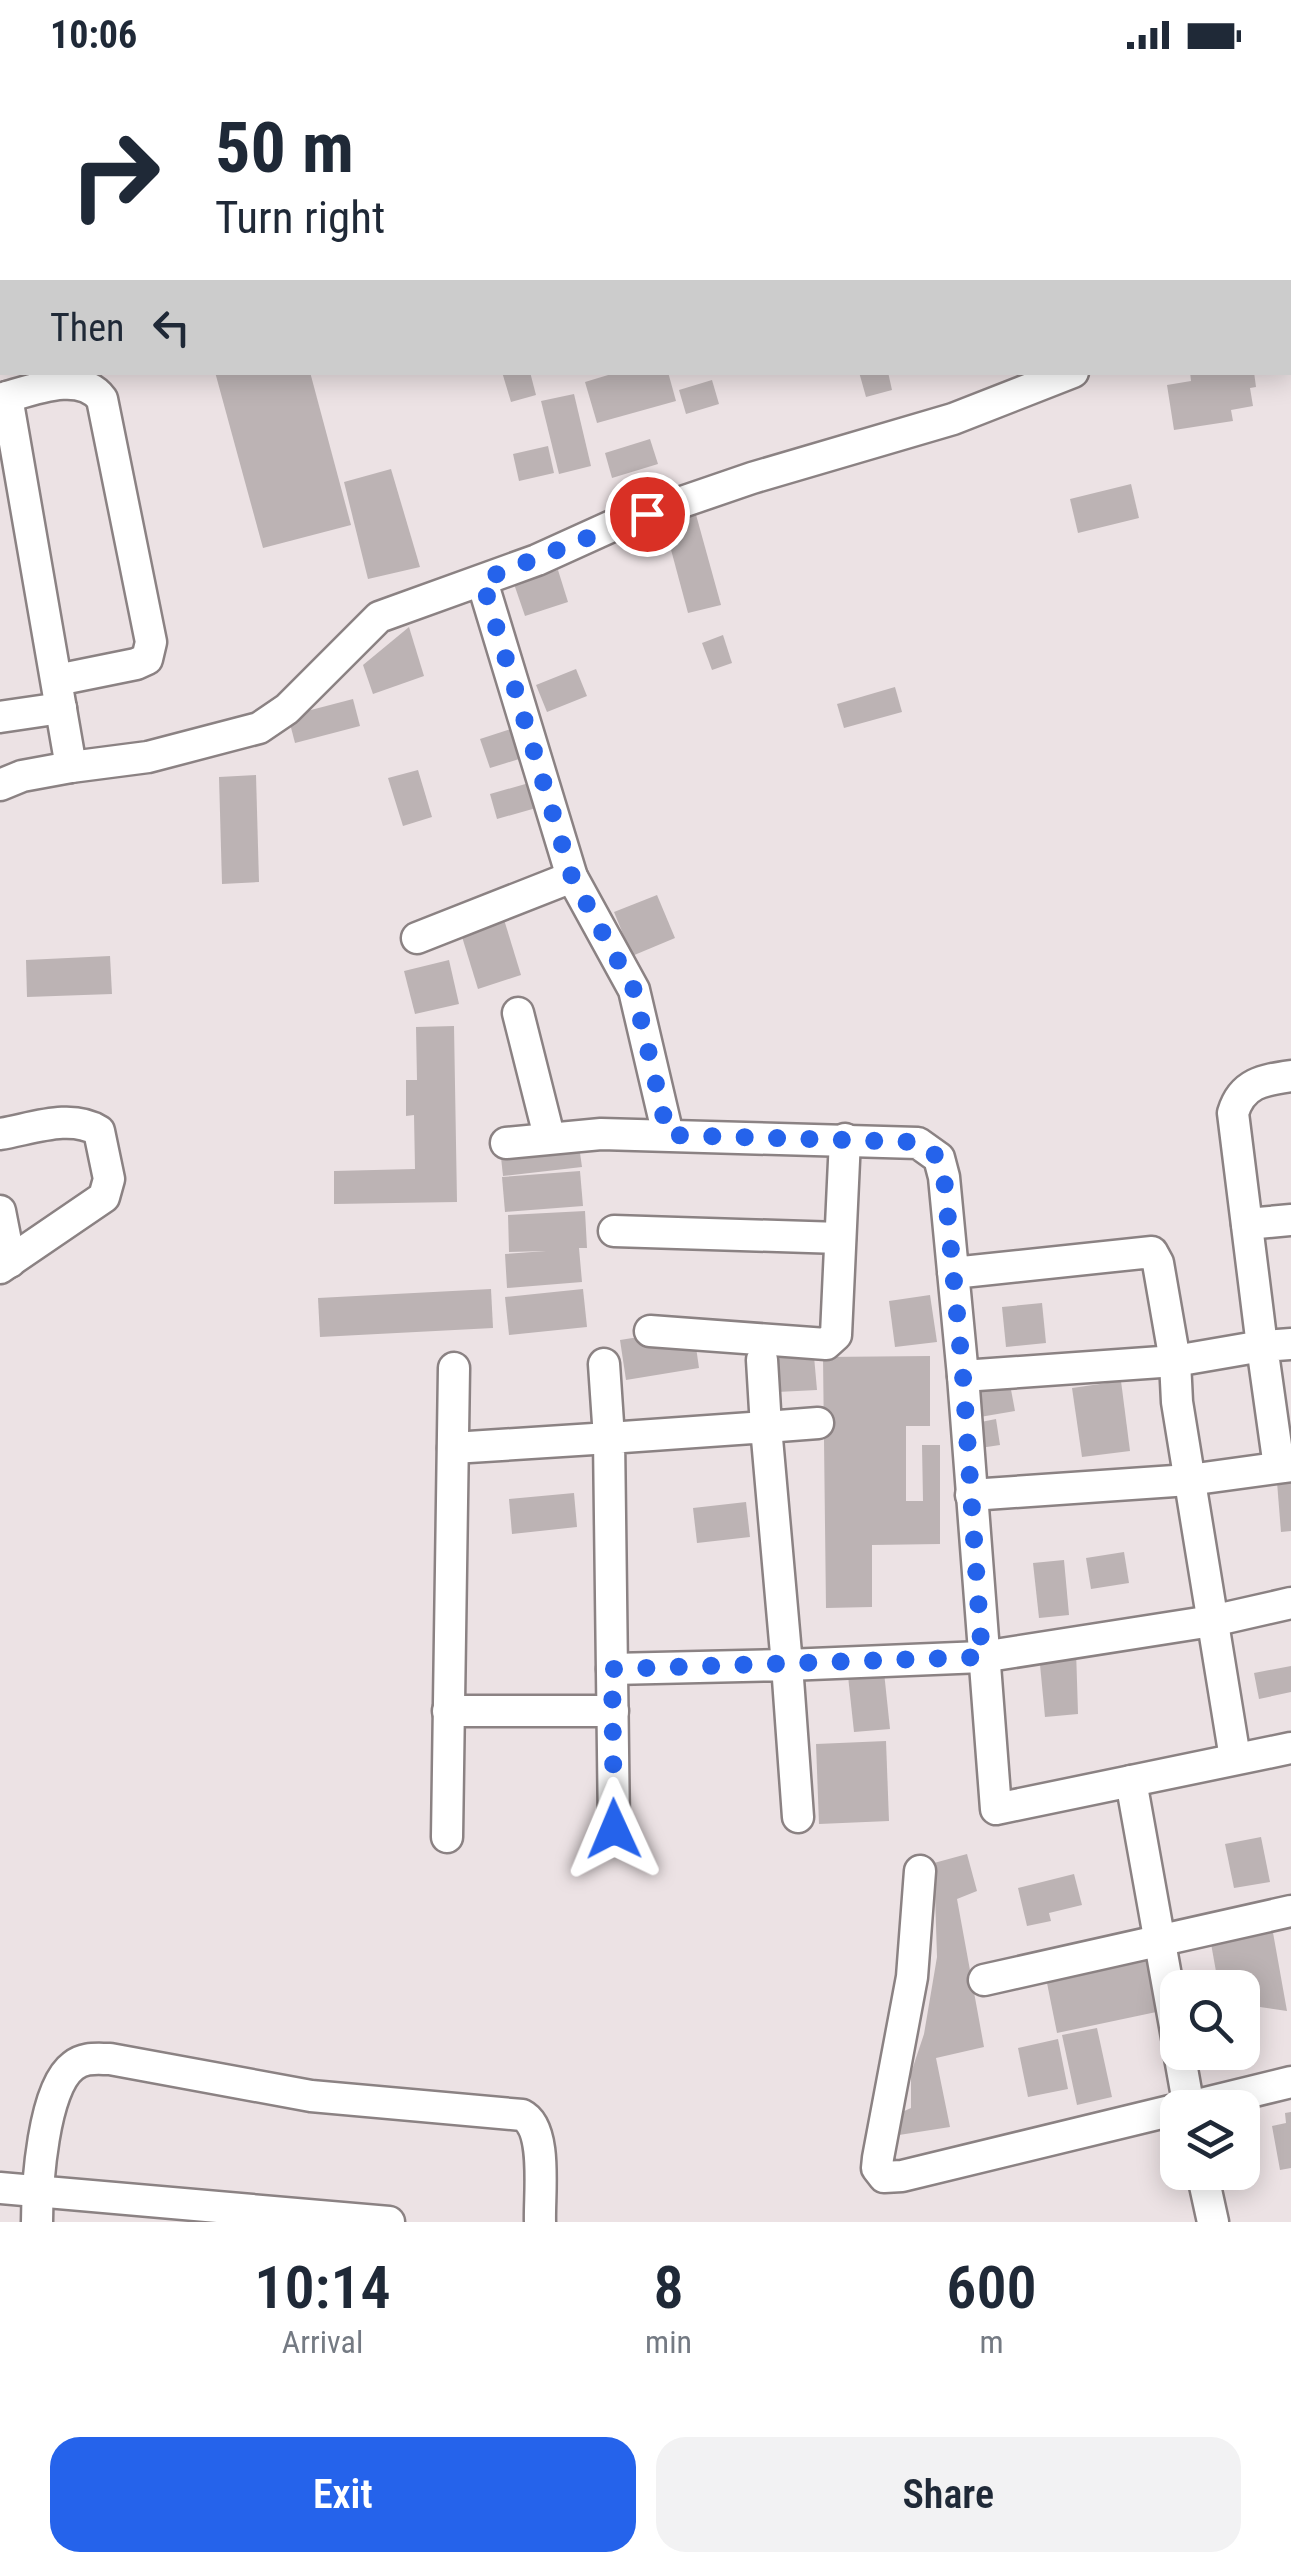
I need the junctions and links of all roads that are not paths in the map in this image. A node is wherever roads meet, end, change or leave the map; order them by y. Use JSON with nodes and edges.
{"nodes":[{"id":1,"x":1058,"y":375,"type":"edge"},
{"id":2,"x":1021,"y":383,"type":"edge"},
{"id":3,"x":8,"y":387,"type":"edge"},
{"id":4,"x":482,"y":580,"type":"junction"},
{"id":5,"x":59,"y":694,"type":"junction"},
{"id":6,"x":0,"y":717,"type":"edge"},
{"id":7,"x":71,"y":767,"type":"junction"},
{"id":8,"x":0,"y":785,"type":"edge"},
{"id":9,"x":572,"y":877,"type":"junction"},
{"id":10,"x":417,"y":938,"type":"dead end"},
{"id":11,"x":518,"y":1013,"type":"dead end"},
{"id":12,"x":1291,"y":1076,"type":"edge"},
{"id":13,"x":0,"y":1134,"type":"edge"},
{"id":14,"x":668,"y":1135,"type":"junction"},
{"id":15,"x":549,"y":1136,"type":"junction"},
{"id":16,"x":844,"y":1139,"type":"junction"},
{"id":17,"x":506,"y":1143,"type":"dead end"},
{"id":18,"x":0,"y":1211,"type":"edge"},
{"id":19,"x":1291,"y":1220,"type":"edge"},
{"id":20,"x":1247,"y":1224,"type":"junction"},
{"id":21,"x":614,"y":1231,"type":"dead end"},
{"id":22,"x":840,"y":1238,"type":"junction"},
{"id":23,"x":5,"y":1265,"type":"edge"},
{"id":24,"x":953,"y":1273,"type":"junction"},
{"id":25,"x":650,"y":1331,"type":"dead end"},
{"id":26,"x":1277,"y":1345,"type":"edge"},
{"id":27,"x":762,"y":1360,"type":"dead end"},
{"id":28,"x":1175,"y":1362,"type":"junction"},
{"id":29,"x":604,"y":1364,"type":"dead end"},
{"id":30,"x":454,"y":1368,"type":"dead end"},
{"id":31,"x":963,"y":1376,"type":"junction"},
{"id":32,"x":818,"y":1423,"type":"dead end"},
{"id":33,"x":766,"y":1427,"type":"junction"},
{"id":34,"x":609,"y":1438,"type":"junction"},
{"id":35,"x":453,"y":1448,"type":"junction"},
{"id":36,"x":1285,"y":1466,"type":"edge"},
{"id":37,"x":1189,"y":1480,"type":"junction"},
{"id":38,"x":971,"y":1495,"type":"junction"},
{"id":39,"x":1291,"y":1602,"type":"edge"},
{"id":40,"x":1212,"y":1621,"type":"junction"},
{"id":41,"x":982,"y":1657,"type":"junction"},
{"id":42,"x":787,"y":1665,"type":"junction"},
{"id":43,"x":612,"y":1669,"type":"junction"},
{"id":44,"x":613,"y":1710,"type":"junction"},
{"id":45,"x":448,"y":1711,"type":"junction"},
{"id":46,"x":1291,"y":1748,"type":"edge"},
{"id":47,"x":1236,"y":1758,"type":"junction"},
{"id":48,"x":1131,"y":1780,"type":"junction"},
{"id":49,"x":798,"y":1817,"type":"dead end"},
{"id":50,"x":614,"y":1829,"type":"dead end"},
{"id":51,"x":447,"y":1837,"type":"dead end"},
{"id":52,"x":920,"y":1871,"type":"dead end"},
{"id":53,"x":1291,"y":1912,"type":"edge"},
{"id":54,"x":1159,"y":1938,"type":"junction"},
{"id":55,"x":1165,"y":1970,"type":"edge"},
{"id":56,"x":984,"y":1980,"type":"dead end"},
{"id":57,"x":1291,"y":2082,"type":"edge"},
{"id":58,"x":1258,"y":2090,"type":"edge"},
{"id":59,"x":1160,"y":2114,"type":"edge"},
{"id":60,"x":0,"y":2188,"type":"edge"},
{"id":61,"x":1206,"y":2190,"type":"edge"},
{"id":62,"x":37,"y":2207,"type":"edge"},
{"id":63,"x":389,"y":2222,"type":"edge"},
{"id":64,"x":540,"y":2222,"type":"edge"},
{"id":65,"x":1213,"y":2222,"type":"edge"}],
"edges":[{"from":1,"to":2,"type":"street"},
{"from":2,"to":4,"type":"street"},
{"from":3,"to":5,"type":"street"},
{"from":3,"to":5,"type":"street"},
{"from":4,"to":7,"type":"street"},
{"from":4,"to":9,"type":"street"},
{"from":5,"to":6,"type":"street"},
{"from":5,"to":7,"type":"street"},
{"from":7,"to":8,"type":"street"},
{"from":9,"to":10,"type":"street"},
{"from":9,"to":14,"type":"street"},
{"from":11,"to":15,"type":"street"},
{"from":12,"to":20,"type":"street"},
{"from":13,"to":23,"type":"street"},
{"from":14,"to":15,"type":"street"},
{"from":14,"to":16,"type":"street"},
{"from":15,"to":17,"type":"street"},
{"from":16,"to":22,"type":"street"},
{"from":16,"to":24,"type":"street"},
{"from":18,"to":23,"type":"street"},
{"from":19,"to":20,"type":"street"},
{"from":20,"to":26,"type":"street"},
{"from":21,"to":22,"type":"street"},
{"from":22,"to":25,"type":"street"},
{"from":24,"to":28,"type":"street"},
{"from":24,"to":31,"type":"street"},
{"from":26,"to":28,"type":"street"},
{"from":26,"to":36,"type":"street"},
{"from":27,"to":33,"type":"street"},
{"from":28,"to":31,"type":"street"},
{"from":28,"to":37,"type":"street"},
{"from":29,"to":34,"type":"street"},
{"from":30,"to":35,"type":"street"},
{"from":31,"to":38,"type":"street"},
{"from":32,"to":33,"type":"street"},
{"from":33,"to":34,"type":"street"},
{"from":33,"to":42,"type":"street"},
{"from":34,"to":35,"type":"street"},
{"from":34,"to":43,"type":"street"},
{"from":35,"to":45,"type":"street"},
{"from":36,"to":37,"type":"street"},
{"from":37,"to":38,"type":"street"},
{"from":37,"to":40,"type":"street"},
{"from":38,"to":41,"type":"street"},
{"from":39,"to":40,"type":"street"},
{"from":40,"to":41,"type":"street"},
{"from":40,"to":47,"type":"street"},
{"from":41,"to":42,"type":"street"},
{"from":41,"to":48,"type":"street"},
{"from":42,"to":43,"type":"street"},
{"from":42,"to":49,"type":"street"},
{"from":43,"to":44,"type":"street"},
{"from":44,"to":45,"type":"street"},
{"from":44,"to":50,"type":"street"},
{"from":45,"to":51,"type":"street"},
{"from":46,"to":47,"type":"street"},
{"from":47,"to":48,"type":"street"},
{"from":48,"to":54,"type":"street"},
{"from":52,"to":59,"type":"street"},
{"from":53,"to":54,"type":"street"},
{"from":54,"to":55,"type":"street"},
{"from":54,"to":56,"type":"street"},
{"from":57,"to":58,"type":"street"},
{"from":60,"to":62,"type":"street"},
{"from":61,"to":65,"type":"street"},
{"from":62,"to":63,"type":"street"},
{"from":62,"to":64,"type":"street"}]}
